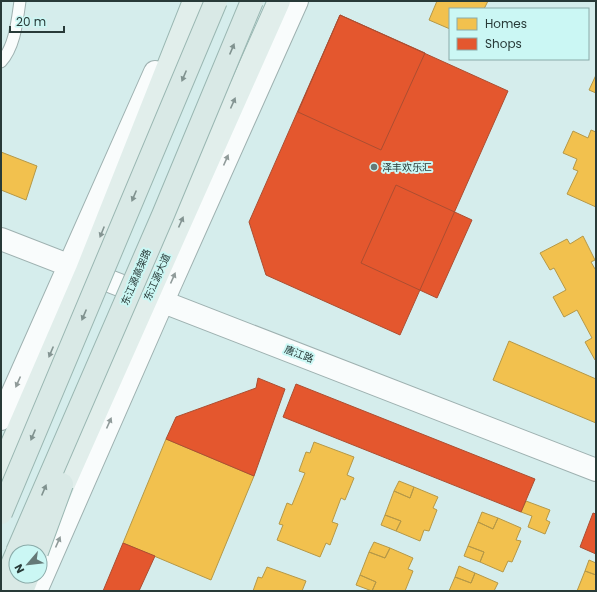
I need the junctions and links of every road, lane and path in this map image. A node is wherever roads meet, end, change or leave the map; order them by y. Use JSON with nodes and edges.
{"nodes":[{"id":1,"x":20,"y":1,"type":"edge"},
{"id":2,"x":186,"y":1,"type":"edge"},
{"id":3,"x":194,"y":1,"type":"edge"},
{"id":4,"x":216,"y":1,"type":"edge"},
{"id":5,"x":252,"y":1,"type":"edge"},
{"id":6,"x":279,"y":1,"type":"edge"},
{"id":7,"x":297,"y":1,"type":"edge"},
{"id":8,"x":1,"y":62,"type":"edge"},
{"id":9,"x":162,"y":215,"type":"junction"},
{"id":10,"x":1,"y":239,"type":"edge"},
{"id":11,"x":78,"y":269,"type":"junction"},
{"id":12,"x":155,"y":298,"type":"junction"},
{"id":13,"x":1,"y":419,"type":"edge"},
{"id":14,"x":1,"y":468,"type":"edge"},
{"id":15,"x":596,"y":470,"type":"edge"},
{"id":16,"x":2,"y":510,"type":"edge"},
{"id":17,"x":20,"y":544,"type":"edge"},
{"id":18,"x":38,"y":544,"type":"edge"},
{"id":19,"x":39,"y":544,"type":"edge"},
{"id":20,"x":8,"y":574,"type":"edge"},
{"id":21,"x":1,"y":590,"type":"edge"},
{"id":22,"x":36,"y":591,"type":"edge"}],
"edges":[{"from":1,"to":8,"type":"lane"},
{"from":2,"to":11,"type":"street"},
{"from":3,"to":11,"type":"main road","one_way":true},
{"from":4,"to":16,"type":"highway","one_way":true,"bridge":true},
{"from":9,"to":5,"type":"highway","name":"东江源高架路","one_way":true,"bridge":true},
{"from":12,"to":6,"type":"main road","name":"东江源大道","one_way":true},
{"from":12,"to":7,"type":"street","one_way":true},
{"from":17,"to":9,"type":"highway","name":"东江源高架路","one_way":true,"bridge":true},
{"from":9,"to":18,"type":"highway","bridge":true},
{"from":10,"to":11,"type":"street","name":"唐江路"},
{"from":11,"to":12,"type":"street","name":"唐江路"},
{"from":11,"to":13,"type":"street","one_way":true},
{"from":11,"to":14,"type":"main road","one_way":true},
{"from":12,"to":15,"type":"street","name":"唐江路"},
{"from":12,"to":19,"type":"main road","name":"东江源大道"},
{"from":22,"to":12,"type":"street","one_way":true},
{"from":20,"to":21,"type":"highway"}]}
